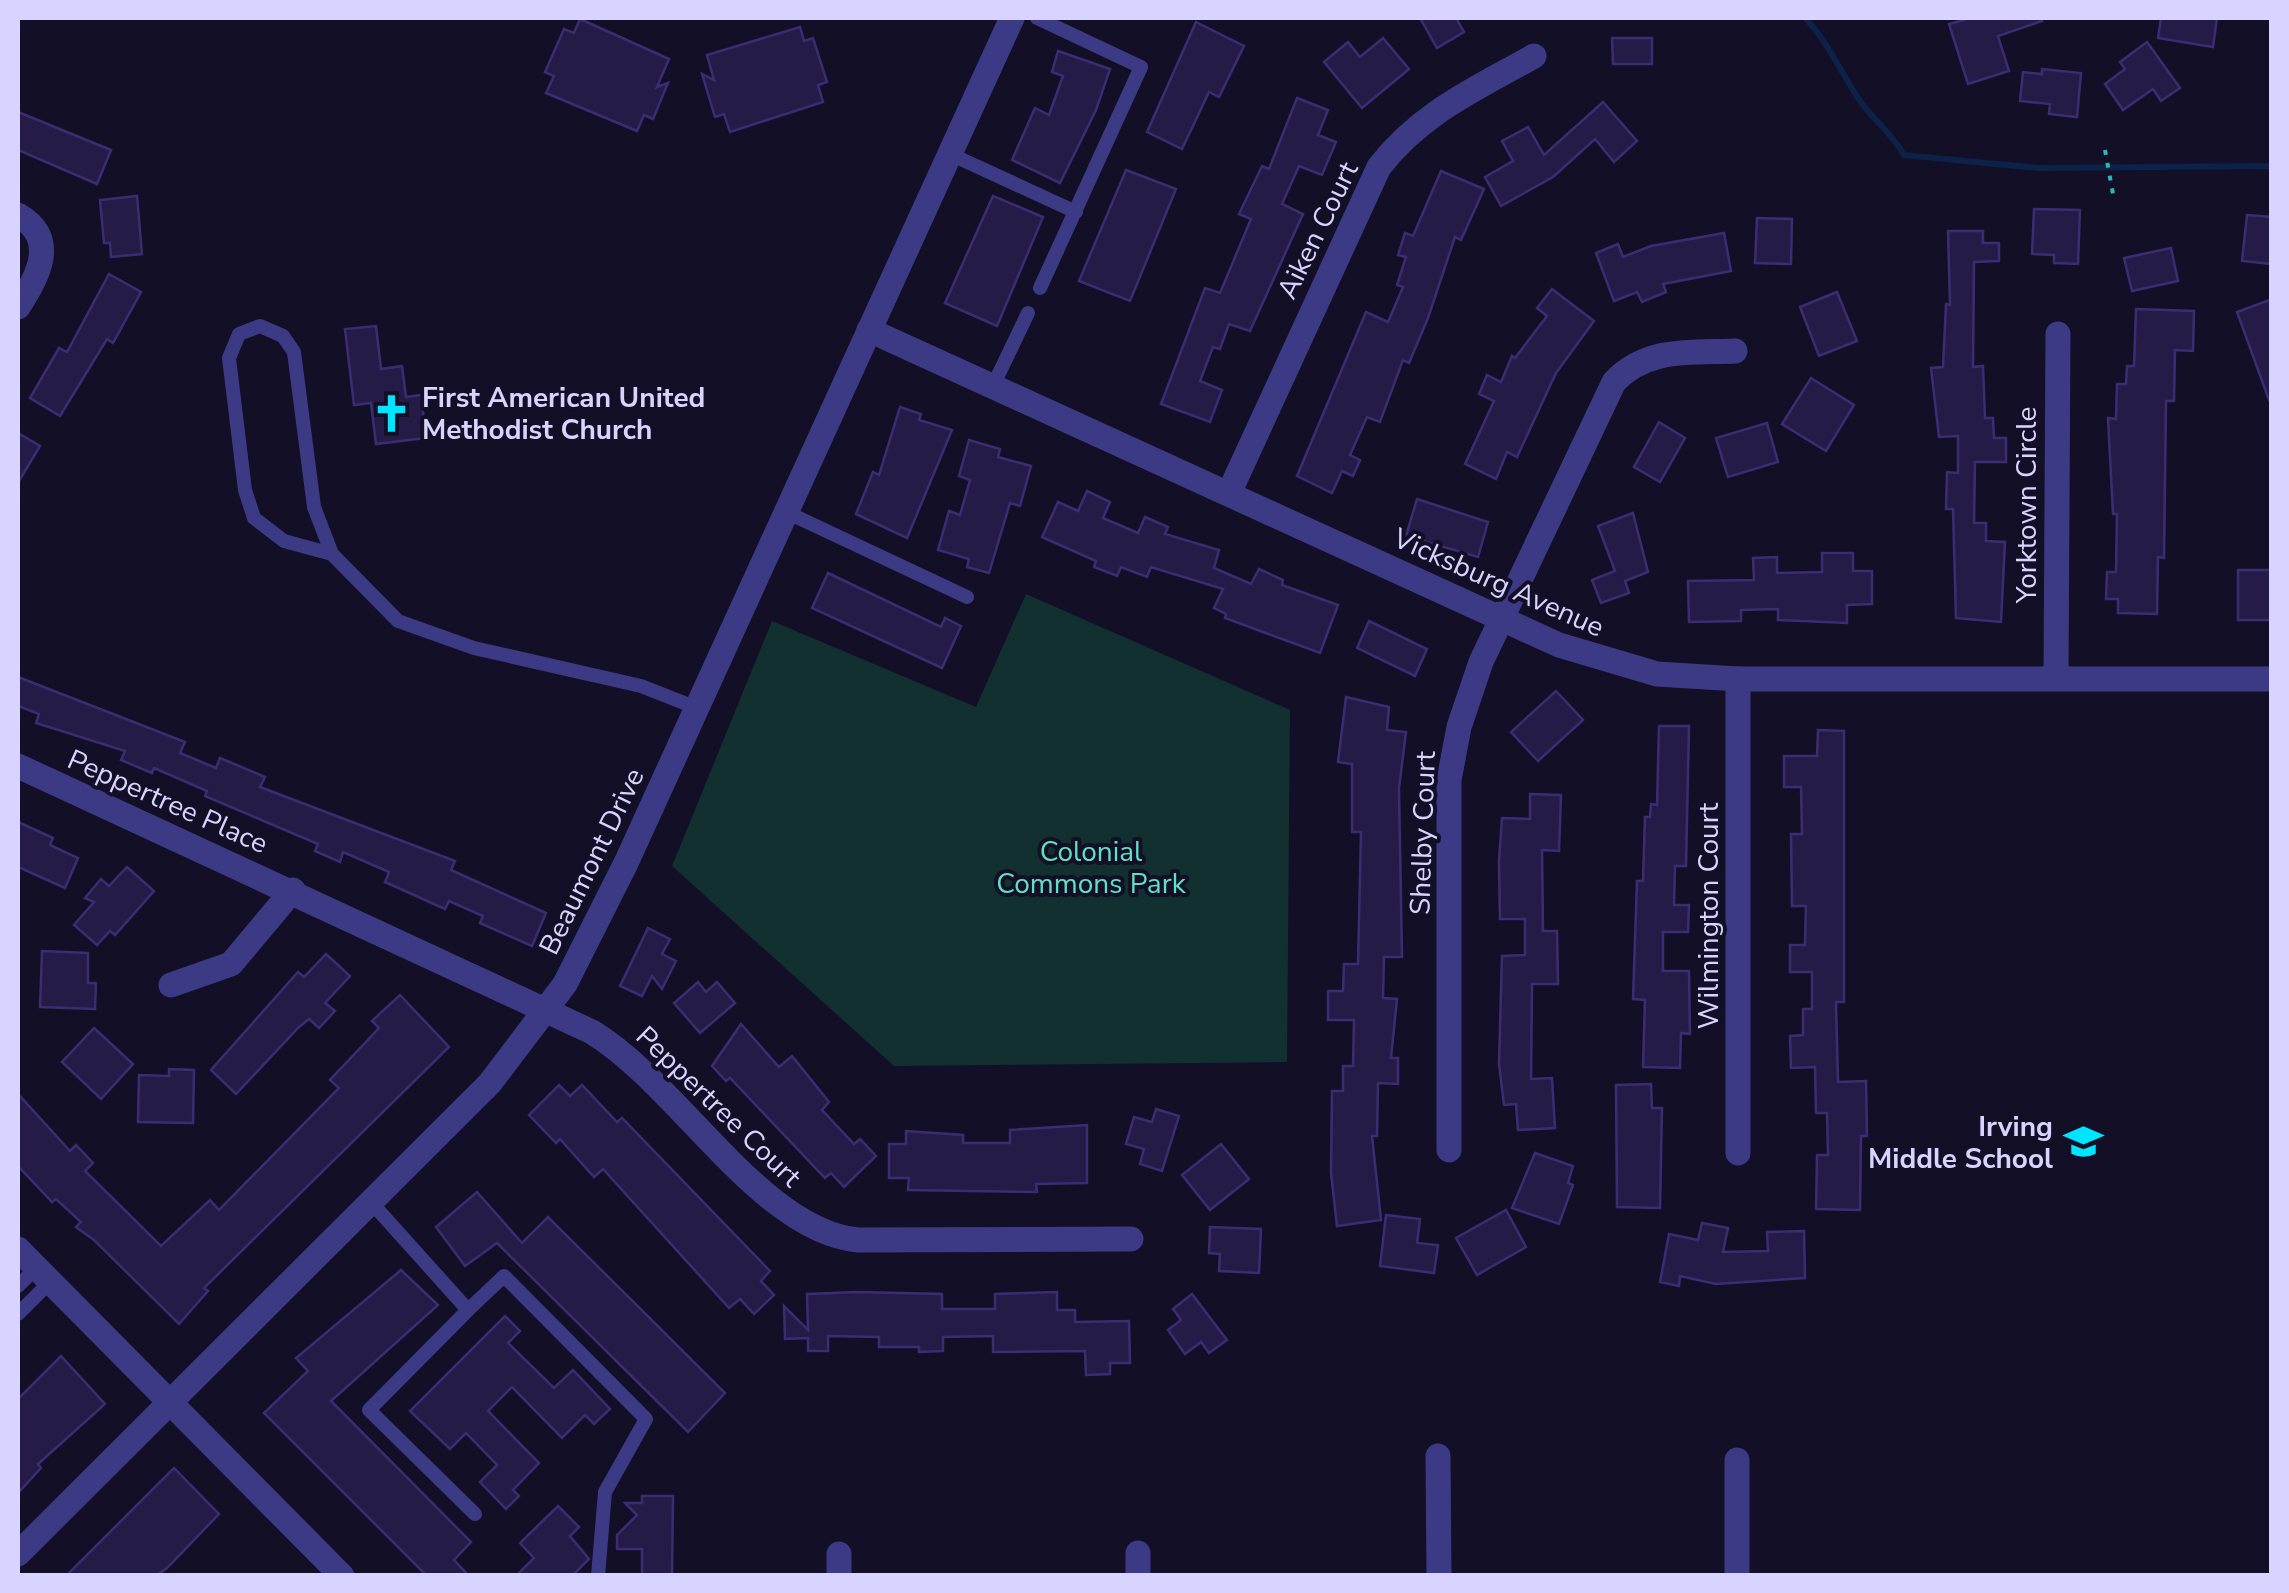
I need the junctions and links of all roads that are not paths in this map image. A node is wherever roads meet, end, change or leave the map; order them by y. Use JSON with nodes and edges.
{"nodes":[{"id":1,"x":1012,"y":18,"type":"edge"},
{"id":2,"x":1036,"y":18,"type":"edge"},
{"id":3,"x":1534,"y":56,"type":"dead end"},
{"id":4,"x":950,"y":154,"type":"junction"},
{"id":5,"x":1076,"y":212,"type":"junction"},
{"id":6,"x":18,"y":215,"type":"edge"},
{"id":7,"x":1040,"y":288,"type":"dead end"},
{"id":8,"x":18,"y":308,"type":"edge"},
{"id":9,"x":1028,"y":313,"type":"dead end"},
{"id":10,"x":869,"y":330,"type":"junction"},
{"id":11,"x":2058,"y":334,"type":"dead end"},
{"id":12,"x":1735,"y":351,"type":"dead end"},
{"id":13,"x":992,"y":388,"type":"junction"},
{"id":14,"x":1229,"y":493,"type":"junction"},
{"id":15,"x":786,"y":512,"type":"junction"},
{"id":16,"x":332,"y":554,"type":"junction"},
{"id":17,"x":967,"y":598,"type":"dead end"},
{"id":18,"x":1503,"y":619,"type":"junction"},
{"id":19,"x":2056,"y":676,"type":"junction"},
{"id":20,"x":2272,"y":678,"type":"edge"},
{"id":21,"x":1738,"y":680,"type":"junction"},
{"id":22,"x":697,"y":708,"type":"junction"},
{"id":23,"x":18,"y":766,"type":"edge"},
{"id":24,"x":293,"y":890,"type":"junction"},
{"id":25,"x":171,"y":985,"type":"dead end"},
{"id":26,"x":547,"y":1010,"type":"junction"},
{"id":27,"x":1448,"y":1150,"type":"dead end"},
{"id":28,"x":1738,"y":1153,"type":"dead end"},
{"id":29,"x":370,"y":1202,"type":"junction"},
{"id":30,"x":1131,"y":1239,"type":"dead end"},
{"id":31,"x":34,"y":1266,"type":"edge"},
{"id":32,"x":18,"y":1286,"type":"edge"},
{"id":33,"x":468,"y":1310,"type":"junction"},
{"id":34,"x":18,"y":1314,"type":"edge"},
{"id":35,"x":170,"y":1401,"type":"junction"},
{"id":36,"x":1438,"y":1456,"type":"dead end"},
{"id":37,"x":1737,"y":1460,"type":"dead end"},
{"id":38,"x":475,"y":1514,"type":"dead end"},
{"id":39,"x":18,"y":1554,"type":"edge"},
{"id":40,"x":342,"y":1576,"type":"edge"},
{"id":41,"x":598,"y":1576,"type":"edge"},
{"id":42,"x":1439,"y":1576,"type":"edge"},
{"id":43,"x":1737,"y":1576,"type":"edge"}],
"edges":[{"from":1,"to":4,"type":"street","name":"Beaumont Drive"},
{"from":2,"to":5,"type":"lane"},
{"from":3,"to":14,"type":"street","name":"Aiken Court"},
{"from":4,"to":5,"type":"lane"},
{"from":4,"to":10,"type":"street","name":"Beaumont Drive"},
{"from":5,"to":7,"type":"lane"},
{"from":6,"to":8,"type":"street"},
{"from":9,"to":13,"type":"lane"},
{"from":10,"to":13,"type":"street","name":"Vicksburg Avenue"},
{"from":10,"to":15,"type":"street","name":"Beaumont Drive"},
{"from":11,"to":19,"type":"street","name":"Yorktown Circle"},
{"from":12,"to":18,"type":"street","name":"Shelby Court"},
{"from":13,"to":14,"type":"street","name":"Vicksburg Avenue"},
{"from":14,"to":18,"type":"street","name":"Vicksburg Avenue"},
{"from":15,"to":17,"type":"lane"},
{"from":15,"to":22,"type":"street","name":"Beaumont Drive"},
{"from":16,"to":16,"type":"lane"},
{"from":16,"to":22,"type":"lane"},
{"from":18,"to":21,"type":"street","name":"Vicksburg Avenue"},
{"from":18,"to":27,"type":"street","name":"Shelby Court"},
{"from":19,"to":20,"type":"street","name":"Vicksburg Avenue"},
{"from":19,"to":21,"type":"street","name":"Vicksburg Avenue"},
{"from":21,"to":28,"type":"street","name":"Wilmington Court"},
{"from":22,"to":26,"type":"street","name":"Beaumont Drive"},
{"from":23,"to":24,"type":"street","name":"Peppertree Place"},
{"from":24,"to":25,"type":"street"},
{"from":24,"to":26,"type":"street","name":"Peppertree Court"},
{"from":26,"to":29,"type":"street","name":"Beaumont Drive"},
{"from":26,"to":30,"type":"street","name":"Peppertree Court"},
{"from":29,"to":33,"type":"lane"},
{"from":29,"to":35,"type":"street","name":"Beaumont Drive"},
{"from":31,"to":32,"type":"lane"},
{"from":31,"to":34,"type":"lane"},
{"from":31,"to":35,"type":"street"},
{"from":33,"to":38,"type":"lane"},
{"from":33,"to":41,"type":"lane"},
{"from":35,"to":39,"type":"street","name":"Beaumont Drive"},
{"from":35,"to":40,"type":"street"},
{"from":36,"to":42,"type":"street"},
{"from":37,"to":43,"type":"street"}]}
